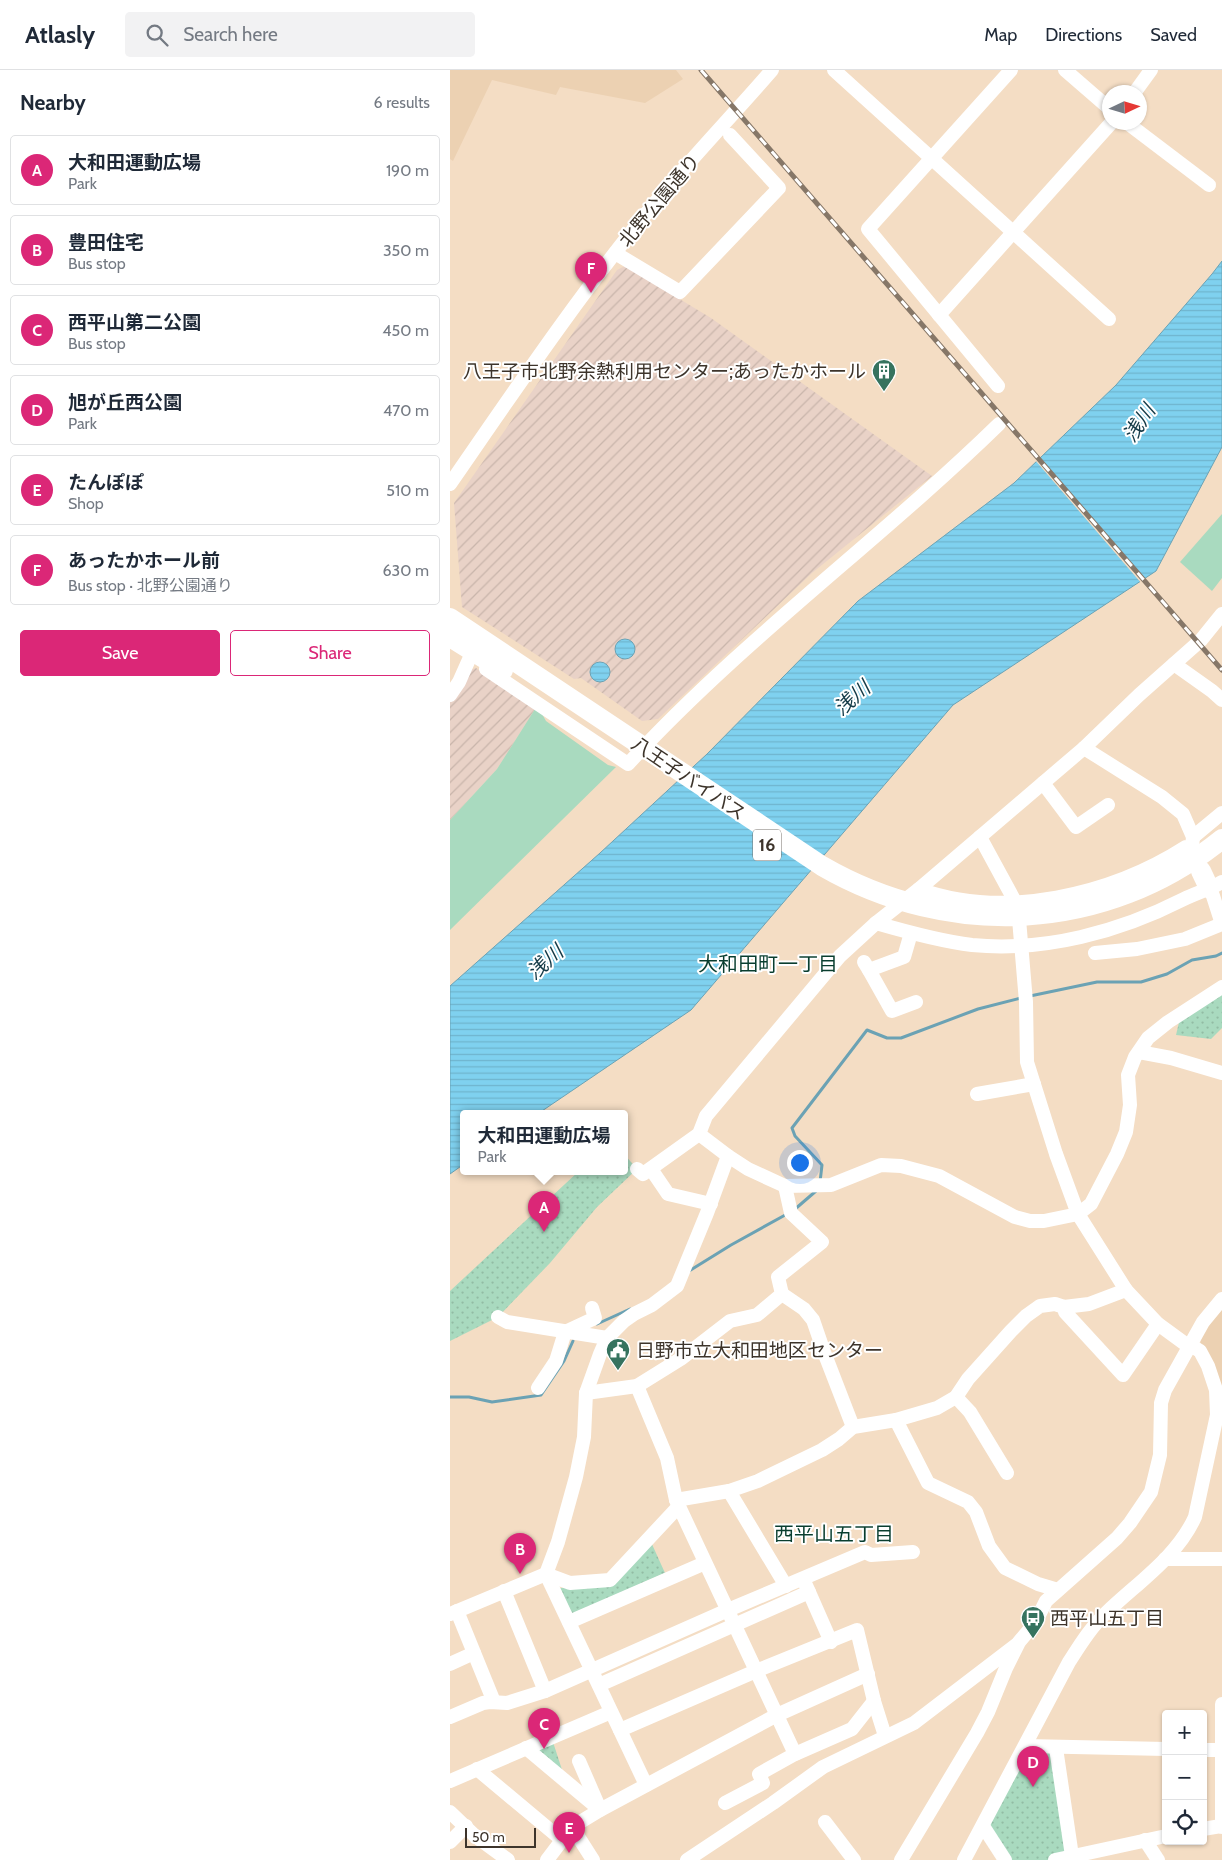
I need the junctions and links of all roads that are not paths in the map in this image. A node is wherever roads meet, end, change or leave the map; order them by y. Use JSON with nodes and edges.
{"nodes":[{"id":1,"x":772,"y":70,"type":"edge"},
{"id":2,"x":1011,"y":70,"type":"edge"},
{"id":3,"x":1064,"y":70,"type":"edge"},
{"id":4,"x":1151,"y":70,"type":"edge"},
{"id":5,"x":842,"y":73,"type":"edge"},
{"id":6,"x":1140,"y":85,"type":"edge"},
{"id":7,"x":1102,"y":102,"type":"edge"},
{"id":8,"x":1105,"y":130,"type":"edge"},
{"id":9,"x":1137,"y":130,"type":"edge"},
{"id":10,"x":730,"y":135,"type":"dead end"},
{"id":11,"x":931,"y":158,"type":"junction"},
{"id":12,"x":1210,"y":185,"type":"dead end"},
{"id":13,"x":1013,"y":233,"type":"junction"},
{"id":14,"x":615,"y":253,"type":"junction"},
{"id":15,"x":940,"y":315,"type":"junction"},
{"id":16,"x":1109,"y":319,"type":"dead end"},
{"id":17,"x":998,"y":386,"type":"dead end"},
{"id":18,"x":999,"y":424,"type":"dead end"},
{"id":19,"x":450,"y":484,"type":"edge"},
{"id":20,"x":1222,"y":614,"type":"edge"},
{"id":21,"x":458,"y":637,"type":"edge"},
{"id":22,"x":503,"y":662,"type":"junction"},
{"id":23,"x":1174,"y":664,"type":"junction"},
{"id":24,"x":450,"y":696,"type":"edge"},
{"id":25,"x":1222,"y":700,"type":"edge"},
{"id":26,"x":650,"y":740,"type":"junction"},
{"id":27,"x":1084,"y":748,"type":"junction"},
{"id":28,"x":1042,"y":783,"type":"junction"},
{"id":29,"x":1108,"y":805,"type":"dead end"},
{"id":30,"x":1222,"y":813,"type":"edge"},
{"id":31,"x":1222,"y":830,"type":"edge"},
{"id":32,"x":980,"y":837,"type":"junction"},
{"id":33,"x":1222,"y":839,"type":"edge"},
{"id":34,"x":1192,"y":842,"type":"junction"},
{"id":35,"x":1222,"y":856,"type":"edge"},
{"id":36,"x":1211,"y":880,"type":"edge"},
{"id":37,"x":919,"y":889,"type":"junction"},
{"id":38,"x":1016,"y":902,"type":"junction"},
{"id":39,"x":1072,"y":914,"type":"junction"},
{"id":40,"x":876,"y":923,"type":"junction"},
{"id":41,"x":1222,"y":924,"type":"edge"},
{"id":42,"x":911,"y":934,"type":"junction"},
{"id":43,"x":1021,"y":945,"type":"junction"},
{"id":44,"x":1096,"y":954,"type":"dead end"},
{"id":45,"x":1222,"y":987,"type":"edge"},
{"id":46,"x":916,"y":1002,"type":"dead end"},
{"id":47,"x":1139,"y":1052,"type":"junction"},
{"id":48,"x":1222,"y":1073,"type":"edge"},
{"id":49,"x":1034,"y":1084,"type":"junction"},
{"id":50,"x":977,"y":1094,"type":"dead end"},
{"id":51,"x":699,"y":1134,"type":"junction"},
{"id":52,"x":728,"y":1156,"type":"junction"},
{"id":53,"x":785,"y":1186,"type":"junction"},
{"id":54,"x":710,"y":1204,"type":"junction"},
{"id":55,"x":1078,"y":1214,"type":"junction"},
{"id":56,"x":1126,"y":1290,"type":"junction"},
{"id":57,"x":782,"y":1294,"type":"junction"},
{"id":58,"x":1222,"y":1299,"type":"edge"},
{"id":59,"x":1064,"y":1307,"type":"junction"},
{"id":60,"x":592,"y":1308,"type":"dead end"},
{"id":61,"x":498,"y":1317,"type":"dead end"},
{"id":62,"x":1158,"y":1324,"type":"junction"},
{"id":63,"x":565,"y":1332,"type":"junction"},
{"id":64,"x":608,"y":1338,"type":"junction"},
{"id":65,"x":1190,"y":1344,"type":"junction"},
{"id":66,"x":638,"y":1386,"type":"junction"},
{"id":67,"x":538,"y":1388,"type":"dead end"},
{"id":68,"x":586,"y":1393,"type":"junction"},
{"id":69,"x":956,"y":1397,"type":"junction"},
{"id":70,"x":1219,"y":1415,"type":"edge"},
{"id":71,"x":896,"y":1420,"type":"junction"},
{"id":72,"x":853,"y":1427,"type":"junction"},
{"id":73,"x":1007,"y":1474,"type":"dead end"},
{"id":74,"x":729,"y":1491,"type":"junction"},
{"id":75,"x":677,"y":1503,"type":"junction"},
{"id":76,"x":913,"y":1552,"type":"dead end"},
{"id":77,"x":1165,"y":1559,"type":"junction"},
{"id":78,"x":1222,"y":1559,"type":"edge"},
{"id":79,"x":706,"y":1563,"type":"junction"},
{"id":80,"x":546,"y":1574,"type":"junction"},
{"id":81,"x":806,"y":1585,"type":"junction"},
{"id":82,"x":786,"y":1586,"type":"junction"},
{"id":83,"x":1058,"y":1590,"type":"junction"},
{"id":84,"x":504,"y":1591,"type":"junction"},
{"id":85,"x":728,"y":1610,"type":"junction"},
{"id":86,"x":453,"y":1613,"type":"edge"},
{"id":87,"x":569,"y":1622,"type":"junction"},
{"id":88,"x":735,"y":1625,"type":"junction"},
{"id":89,"x":831,"y":1642,"type":"junction"},
{"id":90,"x":1019,"y":1642,"type":"junction"},
{"id":91,"x":474,"y":1653,"type":"junction"},
{"id":92,"x":450,"y":1664,"type":"edge"},
{"id":93,"x":592,"y":1669,"type":"junction"},
{"id":94,"x":756,"y":1671,"type":"junction"},
{"id":95,"x":868,"y":1674,"type":"junction"},
{"id":96,"x":599,"y":1685,"type":"junction"},
{"id":97,"x":546,"y":1691,"type":"junction"},
{"id":98,"x":874,"y":1701,"type":"junction"},
{"id":99,"x":494,"y":1702,"type":"junction"},
{"id":100,"x":1222,"y":1704,"type":"edge"},
{"id":101,"x":612,"y":1712,"type":"junction"},
{"id":102,"x":777,"y":1715,"type":"junction"},
{"id":103,"x":450,"y":1717,"type":"edge"},
{"id":104,"x":620,"y":1730,"type":"junction"},
{"id":105,"x":885,"y":1736,"type":"junction"},
{"id":106,"x":1026,"y":1746,"type":"junction"},
{"id":107,"x":526,"y":1748,"type":"junction"},
{"id":108,"x":1056,"y":1748,"type":"junction"},
{"id":109,"x":1162,"y":1749,"type":"edge"},
{"id":110,"x":1207,"y":1750,"type":"edge"},
{"id":111,"x":1222,"y":1750,"type":"edge"},
{"id":112,"x":795,"y":1754,"type":"junction"},
{"id":113,"x":579,"y":1761,"type":"dead end"},
{"id":114,"x":477,"y":1769,"type":"junction"},
{"id":115,"x":450,"y":1781,"type":"edge"},
{"id":116,"x":762,"y":1783,"type":"junction"},
{"id":117,"x":646,"y":1785,"type":"junction"},
{"id":118,"x":725,"y":1803,"type":"dead end"},
{"id":119,"x":773,"y":1803,"type":"junction"},
{"id":120,"x":600,"y":1810,"type":"junction"},
{"id":121,"x":450,"y":1812,"type":"edge"},
{"id":122,"x":825,"y":1822,"type":"dead end"},
{"id":123,"x":466,"y":1826,"type":"junction"},
{"id":124,"x":572,"y":1826,"type":"junction"},
{"id":125,"x":983,"y":1826,"type":"junction"},
{"id":126,"x":1222,"y":1826,"type":"edge"},
{"id":127,"x":1207,"y":1828,"type":"edge"},
{"id":128,"x":1162,"y":1837,"type":"edge"},
{"id":129,"x":562,"y":1840,"type":"junction"},
{"id":130,"x":1145,"y":1840,"type":"junction"},
{"id":131,"x":450,"y":1842,"type":"edge"},
{"id":132,"x":1074,"y":1858,"type":"edge"},
{"id":133,"x":508,"y":1860,"type":"edge"},
{"id":134,"x":547,"y":1860,"type":"edge"},
{"id":135,"x":593,"y":1860,"type":"edge"},
{"id":136,"x":687,"y":1860,"type":"edge"},
{"id":137,"x":854,"y":1860,"type":"edge"},
{"id":138,"x":901,"y":1860,"type":"edge"},
{"id":139,"x":964,"y":1860,"type":"edge"},
{"id":140,"x":1005,"y":1860,"type":"edge"},
{"id":141,"x":1055,"y":1860,"type":"edge"},
{"id":142,"x":1158,"y":1860,"type":"edge"}],
"edges":[{"from":1,"to":14,"type":"street","name":"北野公園通り"},
{"from":2,"to":11,"type":"street"},
{"from":3,"to":7,"type":"street"},
{"from":4,"to":6,"type":"street"},
{"from":5,"to":11,"type":"street"},
{"from":8,"to":13,"type":"street"},
{"from":9,"to":12,"type":"street"},
{"from":10,"to":14,"type":"street"},
{"from":11,"to":13,"type":"street"},
{"from":11,"to":15,"type":"street"},
{"from":13,"to":15,"type":"street"},
{"from":13,"to":16,"type":"street"},
{"from":14,"to":19,"type":"street","name":"北野公園通り"},
{"from":15,"to":17,"type":"street"},
{"from":18,"to":26,"type":"street"},
{"from":20,"to":23,"type":"street"},
{"from":21,"to":22,"type":"highway","name":"八王子バイパス","number":"16"},
{"from":21,"to":22,"type":"highway","name":"八王子バイパス","number":"16"},
{"from":21,"to":24,"type":"street"},
{"from":21,"to":26,"type":"street"},
{"from":21,"to":26,"type":"street"},
{"from":22,"to":39,"type":"highway","name":"八王子バイパス","number":"16"},
{"from":23,"to":25,"type":"street"},
{"from":23,"to":27,"type":"street"},
{"from":27,"to":28,"type":"street"},
{"from":27,"to":34,"type":"street"},
{"from":28,"to":29,"type":"street"},
{"from":28,"to":32,"type":"street"},
{"from":30,"to":34,"type":"street"},
{"from":31,"to":34,"type":"highway"},
{"from":32,"to":37,"type":"street"},
{"from":32,"to":38,"type":"street"},
{"from":33,"to":39,"type":"highway","name":"八王子バイパス","number":"16"},
{"from":34,"to":38,"type":"street"},
{"from":34,"to":39,"type":"highway"},
{"from":35,"to":36,"type":"highway","name":"八王子バイパス","number":"16"},
{"from":36,"to":39,"type":"highway","name":"八王子バイパス","number":"16"},
{"from":36,"to":41,"type":"street"},
{"from":36,"to":43,"type":"street"},
{"from":37,"to":38,"type":"street"},
{"from":37,"to":40,"type":"street"},
{"from":38,"to":43,"type":"street"},
{"from":40,"to":42,"type":"street"},
{"from":40,"to":51,"type":"street"},
{"from":41,"to":44,"type":"street"},
{"from":42,"to":43,"type":"street"},
{"from":42,"to":46,"type":"street"},
{"from":43,"to":49,"type":"street"},
{"from":45,"to":47,"type":"street"},
{"from":47,"to":48,"type":"street"},
{"from":47,"to":55,"type":"street"},
{"from":49,"to":50,"type":"street"},
{"from":49,"to":55,"type":"street"},
{"from":51,"to":52,"type":"street"},
{"from":51,"to":54,"type":"street"},
{"from":52,"to":53,"type":"street"},
{"from":52,"to":54,"type":"street"},
{"from":53,"to":55,"type":"street"},
{"from":53,"to":57,"type":"street"},
{"from":54,"to":64,"type":"street"},
{"from":55,"to":56,"type":"street"},
{"from":56,"to":59,"type":"street"},
{"from":56,"to":62,"type":"street"},
{"from":57,"to":66,"type":"street"},
{"from":57,"to":72,"type":"street"},
{"from":58,"to":65,"type":"street"},
{"from":59,"to":62,"type":"street"},
{"from":59,"to":69,"type":"street"},
{"from":60,"to":63,"type":"street"},
{"from":61,"to":63,"type":"street"},
{"from":62,"to":65,"type":"street"},
{"from":63,"to":64,"type":"street"},
{"from":63,"to":67,"type":"street"},
{"from":64,"to":68,"type":"street"},
{"from":65,"to":70,"type":"street"},
{"from":65,"to":83,"type":"street"},
{"from":66,"to":68,"type":"street"},
{"from":66,"to":75,"type":"street"},
{"from":68,"to":80,"type":"street"},
{"from":69,"to":71,"type":"street"},
{"from":69,"to":73,"type":"street"},
{"from":70,"to":77,"type":"street"},
{"from":71,"to":72,"type":"street"},
{"from":71,"to":83,"type":"street"},
{"from":72,"to":74,"type":"street"},
{"from":74,"to":75,"type":"street"},
{"from":74,"to":82,"type":"street"},
{"from":75,"to":79,"type":"street"},
{"from":75,"to":80,"type":"street"},
{"from":76,"to":81,"type":"street"},
{"from":77,"to":78,"type":"street"},
{"from":77,"to":106,"type":"street"},
{"from":79,"to":85,"type":"street"},
{"from":79,"to":87,"type":"street"},
{"from":80,"to":84,"type":"street"},
{"from":80,"to":87,"type":"street"},
{"from":81,"to":82,"type":"street"},
{"from":81,"to":88,"type":"street"},
{"from":81,"to":89,"type":"street"},
{"from":82,"to":85,"type":"street"},
{"from":83,"to":90,"type":"street"},
{"from":84,"to":86,"type":"street"},
{"from":84,"to":97,"type":"street"},
{"from":85,"to":88,"type":"street"},
{"from":85,"to":93,"type":"street"},
{"from":86,"to":91,"type":"street"},
{"from":87,"to":93,"type":"street"},
{"from":88,"to":94,"type":"street"},
{"from":88,"to":96,"type":"street"},
{"from":89,"to":94,"type":"street"},
{"from":89,"to":95,"type":"street"},
{"from":90,"to":105,"type":"street"},
{"from":90,"to":138,"type":"street"},
{"from":91,"to":92,"type":"street"},
{"from":91,"to":99,"type":"street"},
{"from":93,"to":96,"type":"street"},
{"from":93,"to":97,"type":"street"},
{"from":94,"to":102,"type":"street"},
{"from":94,"to":104,"type":"street"},
{"from":95,"to":98,"type":"street"},
{"from":95,"to":102,"type":"street"},
{"from":96,"to":101,"type":"street"},
{"from":97,"to":99,"type":"street"},
{"from":98,"to":105,"type":"street"},
{"from":98,"to":112,"type":"street"},
{"from":99,"to":103,"type":"street"},
{"from":100,"to":111,"type":"street"},
{"from":101,"to":104,"type":"street"},
{"from":101,"to":107,"type":"street"},
{"from":102,"to":112,"type":"street"},
{"from":102,"to":117,"type":"street"},
{"from":104,"to":117,"type":"street"},
{"from":105,"to":119,"type":"street"},
{"from":106,"to":108,"type":"street"},
{"from":106,"to":125,"type":"street"},
{"from":107,"to":114,"type":"street"},
{"from":107,"to":120,"type":"street"},
{"from":108,"to":109,"type":"street"},
{"from":108,"to":132,"type":"street"},
{"from":110,"to":111,"type":"street"},
{"from":111,"to":126,"type":"street"},
{"from":112,"to":116,"type":"street"},
{"from":113,"to":120,"type":"street"},
{"from":114,"to":115,"type":"street"},
{"from":114,"to":129,"type":"street"},
{"from":116,"to":118,"type":"street"},
{"from":116,"to":119,"type":"street"},
{"from":117,"to":120,"type":"street"},
{"from":119,"to":136,"type":"street"},
{"from":120,"to":124,"type":"street"},
{"from":121,"to":123,"type":"street"},
{"from":122,"to":137,"type":"street"},
{"from":123,"to":131,"type":"street"},
{"from":123,"to":133,"type":"street"},
{"from":124,"to":129,"type":"street"},
{"from":124,"to":135,"type":"street"},
{"from":125,"to":139,"type":"street"},
{"from":125,"to":140,"type":"street"},
{"from":126,"to":127,"type":"street"},
{"from":128,"to":130,"type":"street"},
{"from":129,"to":134,"type":"street"},
{"from":130,"to":132,"type":"street"},
{"from":130,"to":142,"type":"street"},
{"from":132,"to":141,"type":"street"}]}
